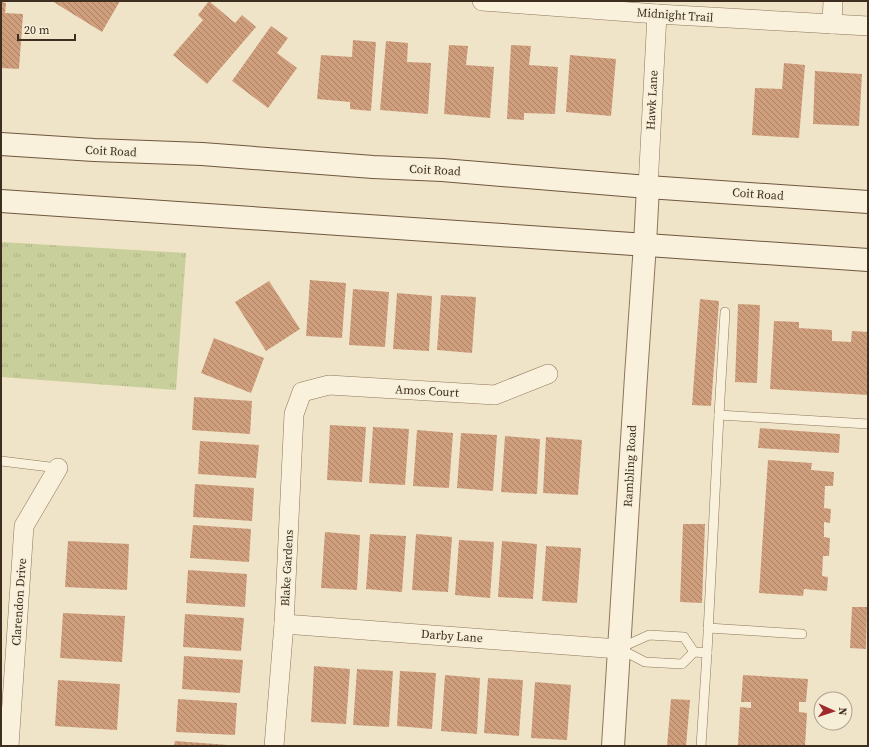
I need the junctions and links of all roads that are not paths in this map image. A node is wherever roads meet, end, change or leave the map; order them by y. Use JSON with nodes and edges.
{"nodes":[{"id":1,"x":482,"y":1,"type":"edge"},
{"id":2,"x":833,"y":1,"type":"edge"},
{"id":3,"x":552,"y":4,"type":"edge"},
{"id":4,"x":657,"y":14,"type":"junction"},
{"id":5,"x":832,"y":24,"type":"junction"},
{"id":6,"x":868,"y":26,"type":"edge"},
{"id":7,"x":1,"y":144,"type":"edge"},
{"id":8,"x":648,"y":187,"type":"junction"},
{"id":9,"x":1,"y":201,"type":"edge"},
{"id":10,"x":868,"y":202,"type":"edge"},
{"id":11,"x":645,"y":244,"type":"junction"},
{"id":12,"x":868,"y":260,"type":"edge"},
{"id":13,"x":725,"y":312,"type":"dead end"},
{"id":14,"x":548,"y":374,"type":"dead end"},
{"id":15,"x":302,"y":392,"type":"joint"},
{"id":16,"x":719,"y":415,"type":"junction"},
{"id":17,"x":868,"y":424,"type":"edge"},
{"id":18,"x":1,"y":461,"type":"edge"},
{"id":19,"x":58,"y":468,"type":"joint"},
{"id":20,"x":284,"y":624,"type":"junction"},
{"id":21,"x":708,"y":628,"type":"junction"},
{"id":22,"x":802,"y":634,"type":"dead end"},
{"id":23,"x":619,"y":648,"type":"junction"},
{"id":24,"x":694,"y":652,"type":"junction"},
{"id":25,"x":706,"y":653,"type":"junction"},
{"id":26,"x":9,"y":746,"type":"edge"},
{"id":27,"x":274,"y":746,"type":"edge"},
{"id":28,"x":613,"y":746,"type":"edge"},
{"id":29,"x":701,"y":746,"type":"edge"}],
"edges":[{"from":1,"to":3,"type":"street","name":"Midnight Trail"},
{"from":2,"to":5,"type":"street"},
{"from":3,"to":4,"type":"street","name":"Midnight Trail"},
{"from":4,"to":5,"type":"street","name":"Midnight Trail"},
{"from":4,"to":8,"type":"street","name":"Hawk Lane"},
{"from":5,"to":6,"type":"street","name":"Midnight Trail"},
{"from":7,"to":8,"type":"main road","name":"Coit Road"},
{"from":8,"to":10,"type":"main road","name":"Coit Road"},
{"from":8,"to":11,"type":"main road","name":"Rambling Road"},
{"from":9,"to":11,"type":"main road"},
{"from":11,"to":12,"type":"main road"},
{"from":11,"to":23,"type":"main road","name":"Rambling Road"},
{"from":13,"to":16,"type":"lane"},
{"from":14,"to":15,"type":"street","name":"Amos Court"},
{"from":15,"to":20,"type":"street","name":"Blake Gardens"},
{"from":16,"to":17,"type":"lane"},
{"from":16,"to":21,"type":"lane"},
{"from":18,"to":19,"type":"lane"},
{"from":19,"to":26,"type":"street","name":"Clarendon Drive"},
{"from":20,"to":23,"type":"street","name":"Darby Lane"},
{"from":20,"to":27,"type":"street","name":"Blake Gardens"},
{"from":21,"to":22,"type":"lane"},
{"from":21,"to":25,"type":"lane"},
{"from":23,"to":24,"type":"lane"},
{"from":23,"to":24,"type":"lane"},
{"from":23,"to":28,"type":"main road","name":"Rambling Road"},
{"from":24,"to":25,"type":"lane"},
{"from":25,"to":29,"type":"lane"}]}
